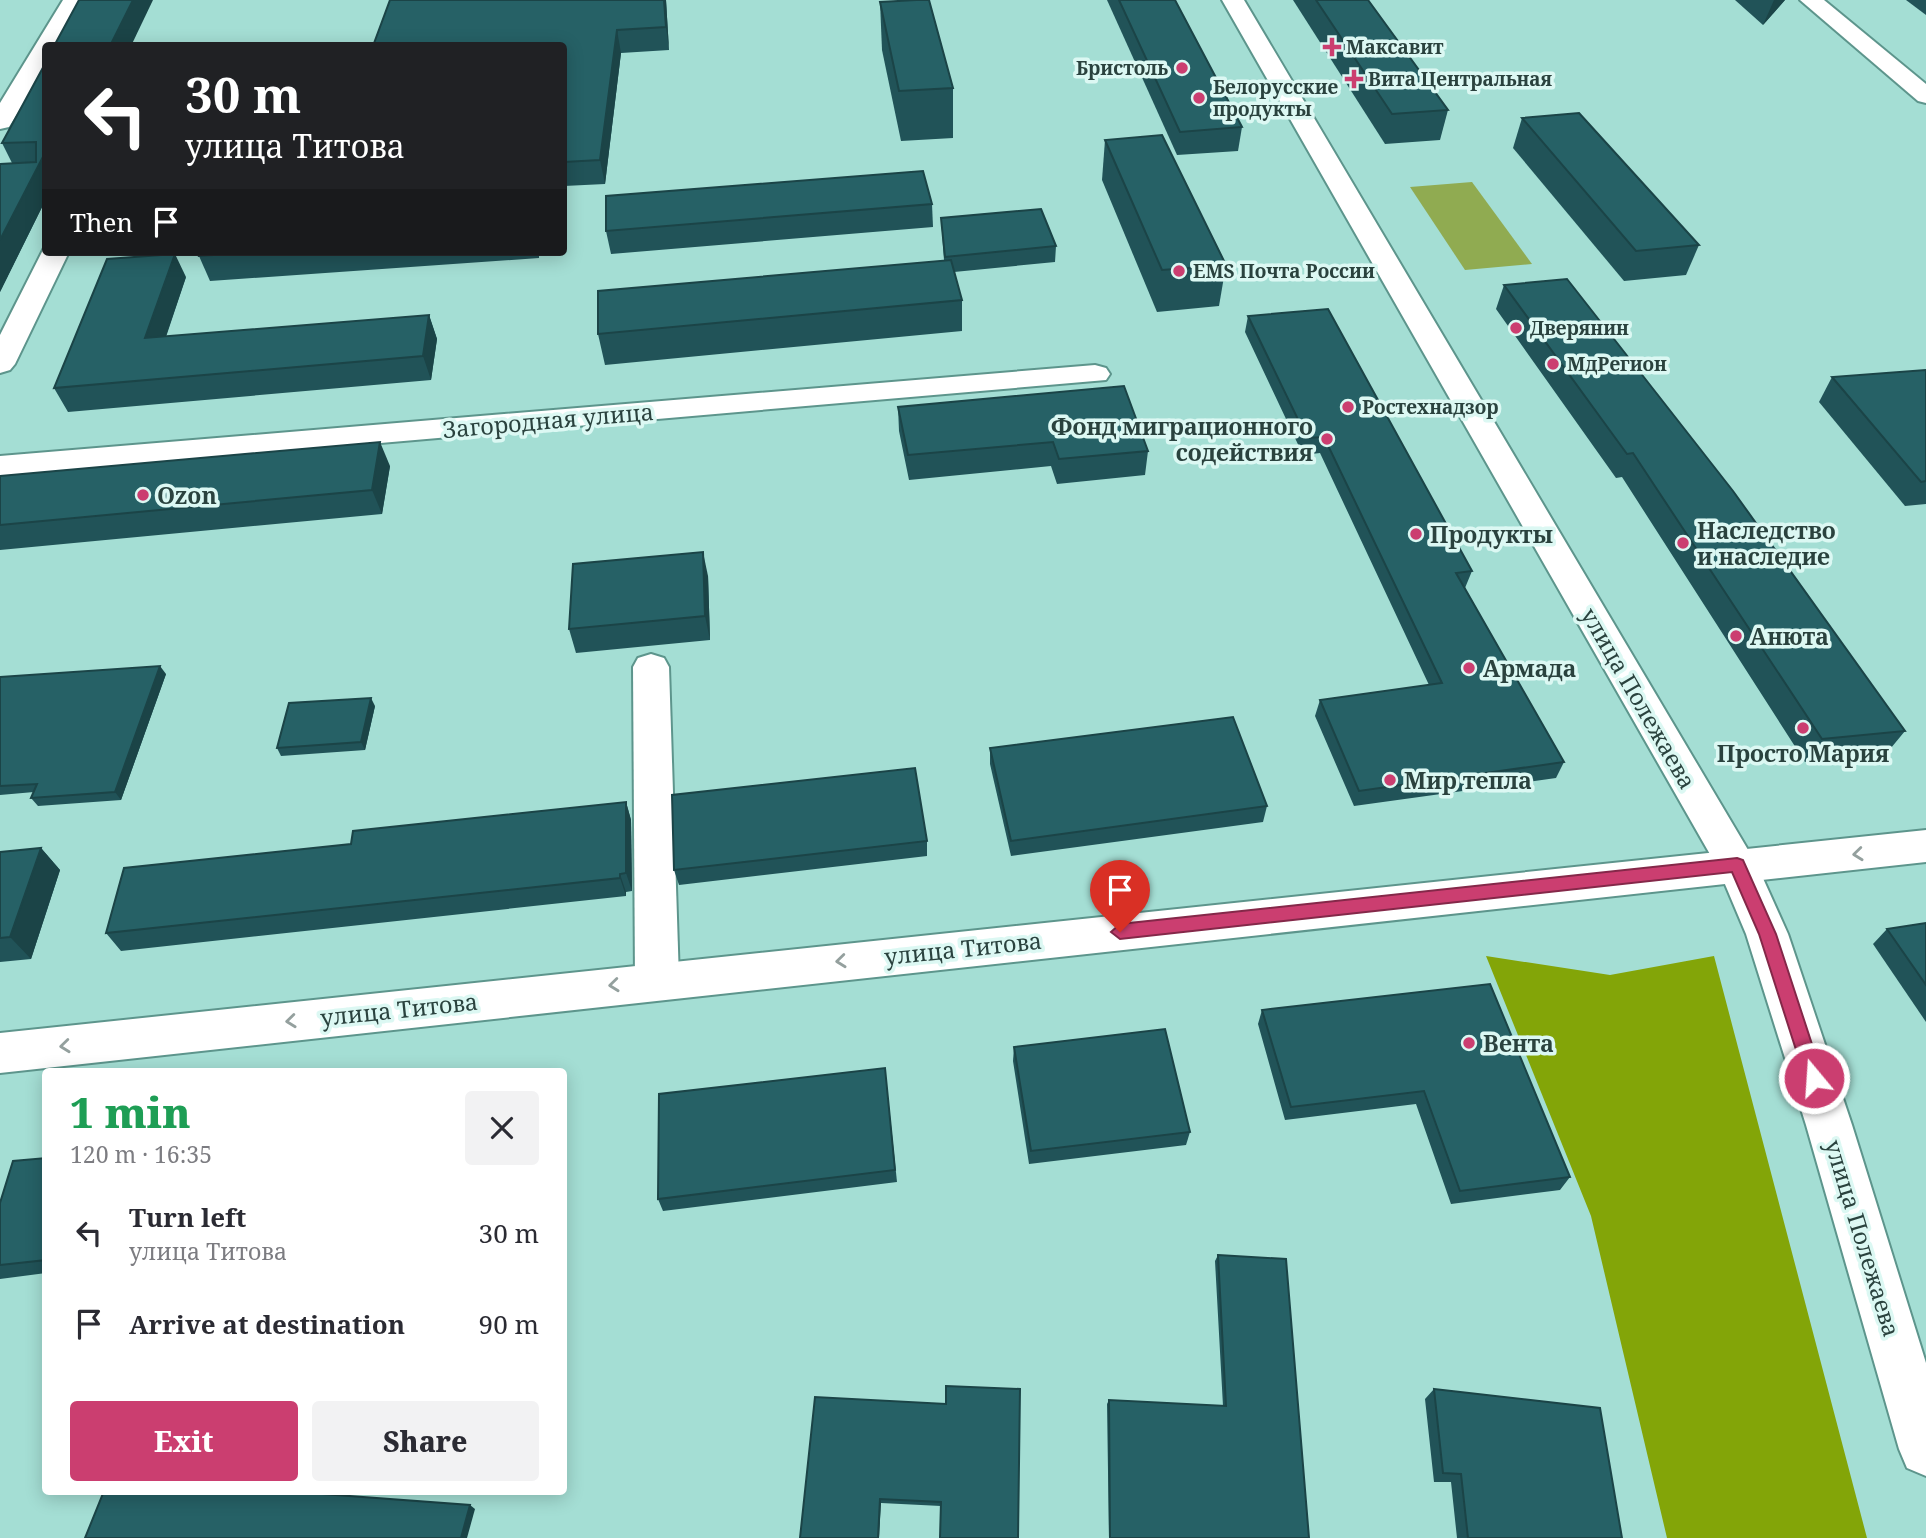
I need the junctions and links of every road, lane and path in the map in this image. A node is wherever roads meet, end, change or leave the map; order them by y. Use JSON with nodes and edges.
{"nodes":[{"id":1,"x":74,"y":0,"type":"edge"},
{"id":2,"x":1233,"y":0,"type":"edge"},
{"id":3,"x":1811,"y":0,"type":"edge"},
{"id":4,"x":48,"y":42,"type":"edge"},
{"id":5,"x":42,"y":53,"type":"edge"},
{"id":6,"x":1926,"y":96,"type":"edge"},
{"id":7,"x":0,"y":122,"type":"edge"},
{"id":8,"x":53,"y":256,"type":"edge"},
{"id":9,"x":0,"y":363,"type":"edge"},
{"id":10,"x":1095,"y":374,"type":"dead end"},
{"id":11,"x":0,"y":466,"type":"edge"},
{"id":12,"x":651,"y":667,"type":"dead end"},
{"id":13,"x":1926,"y":846,"type":"edge"},
{"id":14,"x":1737,"y":865,"type":"junction"},
{"id":15,"x":657,"y":980,"type":"junction"},
{"id":16,"x":0,"y":1053,"type":"edge"},
{"id":17,"x":1926,"y":1449,"type":"edge"}],
"edges":[{"from":1,"to":4,"type":"main road"},
{"from":2,"to":14,"type":"main road","name":"улица Полежаева"},
{"from":3,"to":6,"type":"main road"},
{"from":5,"to":7,"type":"main road"},
{"from":8,"to":9,"type":"main road"},
{"from":10,"to":11,"type":"main road","name":"Загородная улица"},
{"from":12,"to":15,"type":"main road"},
{"from":13,"to":14,"type":"main road","name":"улица Титова","one_way":true},
{"from":14,"to":15,"type":"main road","name":"улица Титова","one_way":true},
{"from":14,"to":17,"type":"main road","name":"улица Полежаева"},
{"from":15,"to":16,"type":"main road","name":"улица Титова","one_way":true}]}
